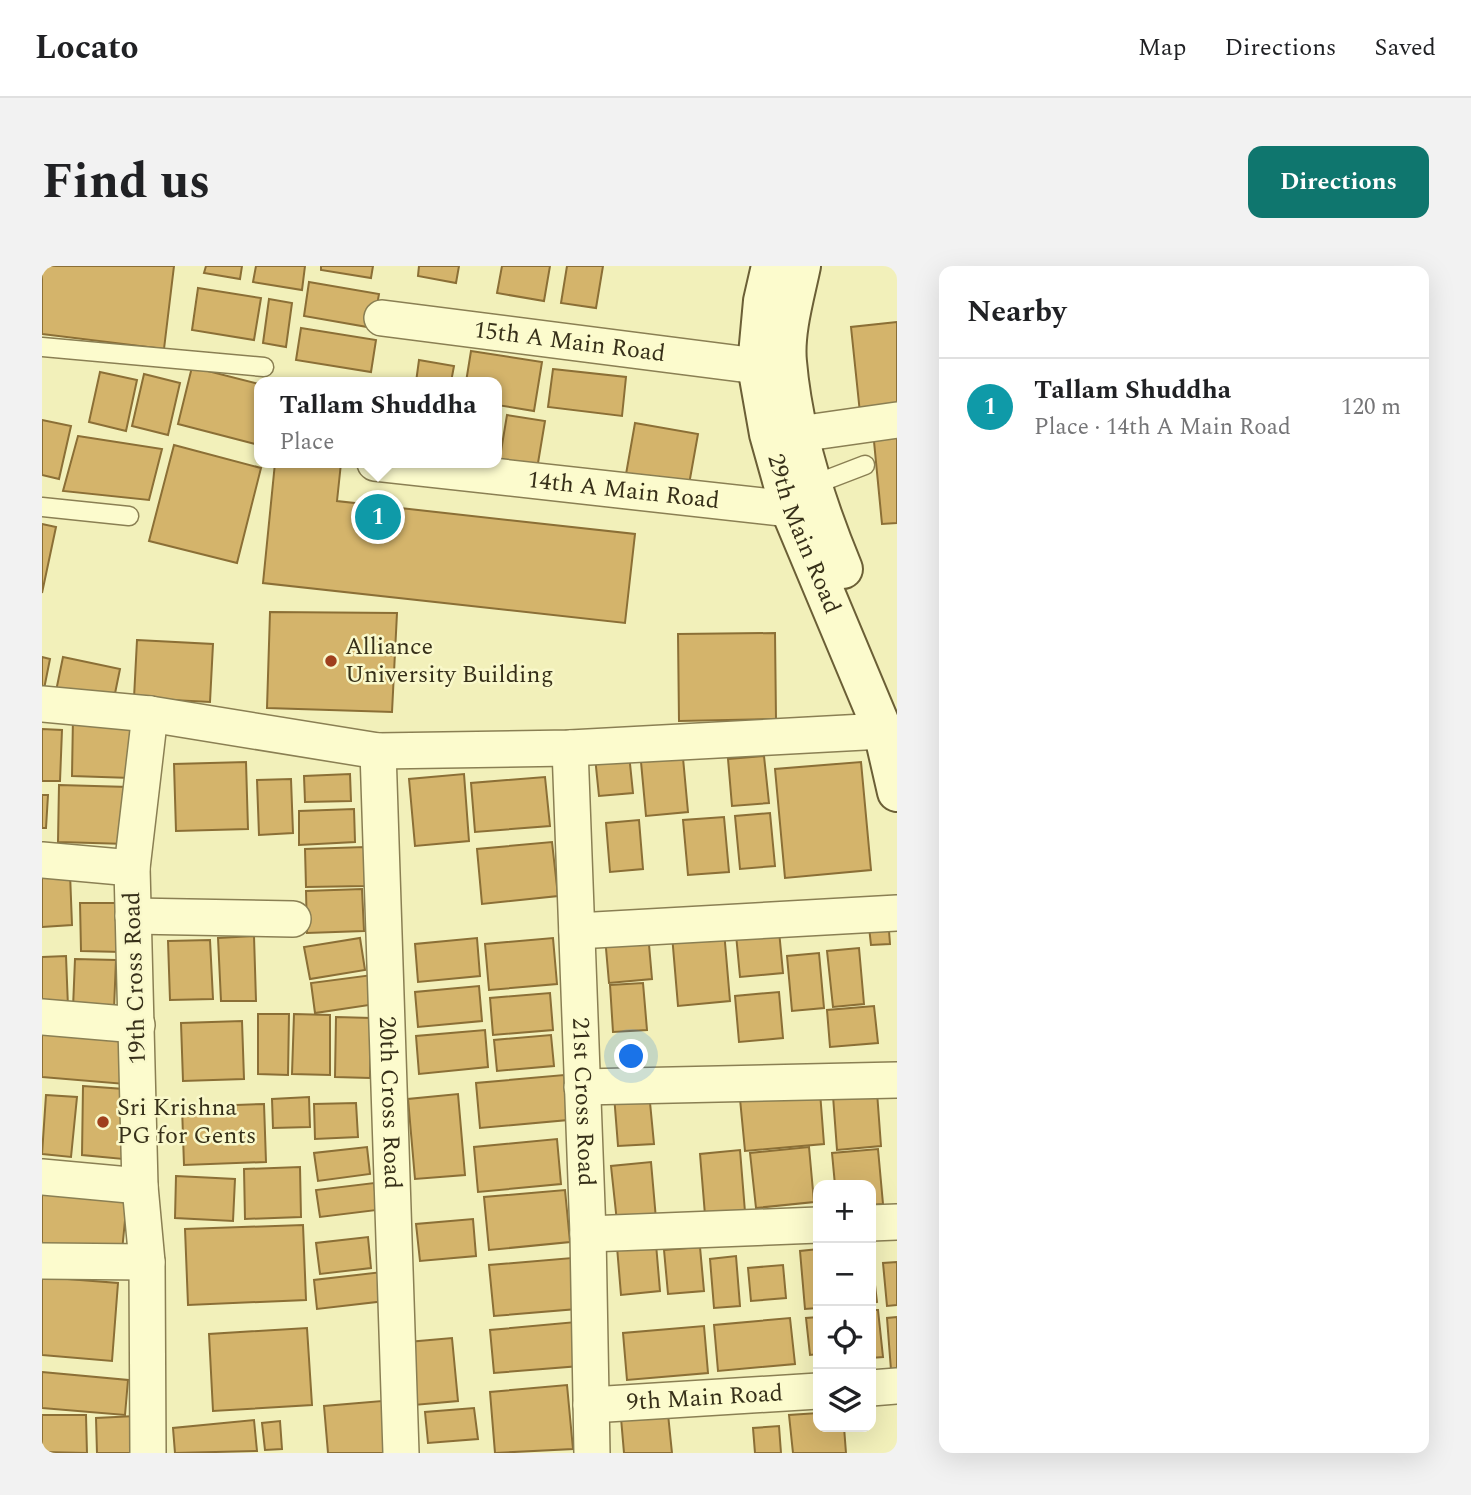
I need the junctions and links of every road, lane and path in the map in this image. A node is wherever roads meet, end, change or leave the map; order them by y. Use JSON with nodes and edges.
{"nodes":[{"id":1,"x":771,"y":266,"type":"edge"},
{"id":2,"x":802,"y":266,"type":"edge"},
{"id":3,"x":382,"y":318,"type":"dead end"},
{"id":4,"x":42,"y":347,"type":"edge"},
{"id":5,"x":757,"y":366,"type":"junction"},
{"id":6,"x":264,"y":367,"type":"dead end"},
{"id":7,"x":897,"y":420,"type":"edge"},
{"id":8,"x":785,"y":435,"type":"junction"},
{"id":9,"x":865,"y":465,"type":"dead end"},
{"id":10,"x":435,"y":468,"type":"edge"},
{"id":11,"x":807,"y":499,"type":"junction"},
{"id":12,"x":42,"y":507,"type":"edge"},
{"id":13,"x":129,"y":516,"type":"dead end"},
{"id":14,"x":42,"y":704,"type":"edge"},
{"id":15,"x":150,"y":714,"type":"junction"},
{"id":16,"x":890,"y":717,"type":"edge"},
{"id":17,"x":570,"y":748,"type":"junction"},
{"id":18,"x":378,"y":751,"type":"junction"},
{"id":19,"x":897,"y":792,"type":"edge"},
{"id":20,"x":42,"y":860,"type":"edge"},
{"id":21,"x":132,"y":869,"type":"junction"},
{"id":22,"x":897,"y":913,"type":"edge"},
{"id":23,"x":133,"y":916,"type":"junction"},
{"id":24,"x":293,"y":919,"type":"dead end"},
{"id":25,"x":577,"y":932,"type":"junction"},
{"id":26,"x":42,"y":1017,"type":"edge"},
{"id":27,"x":137,"y":1025,"type":"junction"},
{"id":28,"x":897,"y":1080,"type":"edge"},
{"id":29,"x":582,"y":1087,"type":"junction"},
{"id":30,"x":42,"y":1177,"type":"edge"},
{"id":31,"x":140,"y":1186,"type":"junction"},
{"id":32,"x":897,"y":1222,"type":"edge"},
{"id":33,"x":876,"y":1223,"type":"edge"},
{"id":34,"x":813,"y":1225,"type":"edge"},
{"id":35,"x":588,"y":1234,"type":"junction"},
{"id":36,"x":42,"y":1261,"type":"edge"},
{"id":37,"x":147,"y":1262,"type":"junction"},
{"id":38,"x":897,"y":1386,"type":"edge"},
{"id":39,"x":876,"y":1388,"type":"edge"},
{"id":40,"x":813,"y":1391,"type":"edge"},
{"id":41,"x":591,"y":1405,"type":"junction"},
{"id":42,"x":148,"y":1453,"type":"edge"},
{"id":43,"x":401,"y":1453,"type":"edge"},
{"id":44,"x":592,"y":1453,"type":"edge"}],
"edges":[{"from":1,"to":5,"type":"main road","name":"29th Main Road"},
{"from":2,"to":8,"type":"main road","name":"29th Main Road"},
{"from":3,"to":5,"type":"street","name":"15th A Main Road"},
{"from":4,"to":6,"type":"lane"},
{"from":5,"to":8,"type":"main road","name":"29th Main Road"},
{"from":7,"to":8,"type":"street"},
{"from":8,"to":11,"type":"main road","name":"29th Main Road"},
{"from":9,"to":11,"type":"lane"},
{"from":10,"to":11,"type":"street","name":"14th A Main Road"},
{"from":11,"to":16,"type":"main road","name":"29th Main Road"},
{"from":12,"to":13,"type":"lane"},
{"from":14,"to":15,"type":"street"},
{"from":15,"to":18,"type":"street"},
{"from":15,"to":21,"type":"street","name":"19th Cross Road"},
{"from":16,"to":17,"type":"street"},
{"from":16,"to":19,"type":"main road","name":"29th Main Road"},
{"from":17,"to":18,"type":"street"},
{"from":17,"to":25,"type":"street","name":"21st Cross Road"},
{"from":18,"to":43,"type":"street","name":"20th Cross Road"},
{"from":20,"to":21,"type":"street"},
{"from":21,"to":23,"type":"street","name":"19th Cross Road"},
{"from":22,"to":25,"type":"street"},
{"from":23,"to":24,"type":"street"},
{"from":23,"to":27,"type":"street","name":"19th Cross Road"},
{"from":25,"to":29,"type":"street","name":"21st Cross Road"},
{"from":26,"to":27,"type":"street"},
{"from":27,"to":31,"type":"street","name":"19th Cross Road"},
{"from":28,"to":29,"type":"street"},
{"from":29,"to":35,"type":"street","name":"21st Cross Road"},
{"from":30,"to":31,"type":"street"},
{"from":31,"to":37,"type":"street","name":"19th Cross Road"},
{"from":32,"to":33,"type":"street"},
{"from":34,"to":35,"type":"street"},
{"from":35,"to":41,"type":"street","name":"21st Cross Road"},
{"from":36,"to":37,"type":"street"},
{"from":37,"to":42,"type":"street","name":"19th Cross Road"},
{"from":38,"to":39,"type":"street"},
{"from":40,"to":41,"type":"street","name":"9th Main Road"},
{"from":41,"to":44,"type":"street","name":"21st Cross Road"}]}
